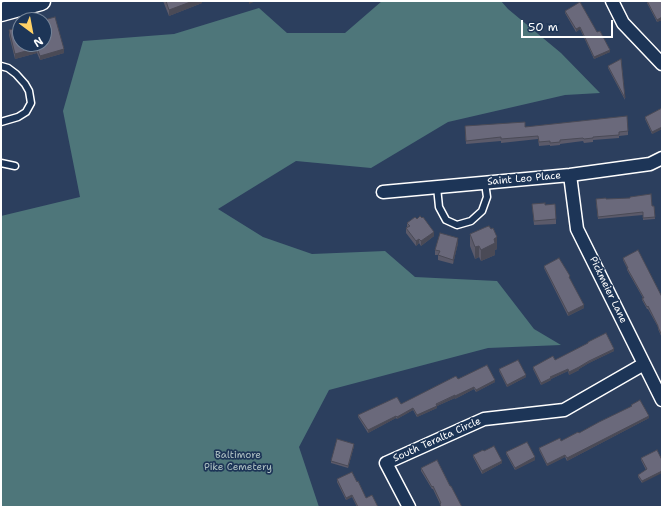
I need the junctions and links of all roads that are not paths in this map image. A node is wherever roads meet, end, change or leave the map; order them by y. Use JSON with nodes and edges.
{"nodes":[{"id":1,"x":41,"y":1,"type":"edge"},
{"id":2,"x":612,"y":1,"type":"edge"},
{"id":3,"x":1,"y":12,"type":"edge"},
{"id":4,"x":662,"y":64,"type":"edge"},
{"id":5,"x":1,"y":66,"type":"edge"},
{"id":6,"x":1,"y":122,"type":"edge"},
{"id":7,"x":662,"y":158,"type":"edge"},
{"id":8,"x":1,"y":163,"type":"edge"},
{"id":9,"x":15,"y":166,"type":"dead end"},
{"id":10,"x":570,"y":175,"type":"junction"},
{"id":11,"x":485,"y":183,"type":"junction"},
{"id":12,"x":437,"y":187,"type":"junction"},
{"id":13,"x":383,"y":192,"type":"dead end"},
{"id":14,"x":644,"y":364,"type":"junction"},
{"id":15,"x":662,"y":400,"type":"edge"},
{"id":16,"x":408,"y":507,"type":"edge"}],
"edges":[{"from":1,"to":3,"type":"main road"},
{"from":2,"to":4,"type":"street"},
{"from":5,"to":6,"type":"lane"},
{"from":7,"to":10,"type":"street","name":"Saint Leo Place"},
{"from":8,"to":9,"type":"lane"},
{"from":10,"to":11,"type":"street","name":"Saint Leo Place"},
{"from":10,"to":14,"type":"street","name":"Pickmeier Lane"},
{"from":11,"to":12,"type":"street","name":"Saint Leo Place"},
{"from":11,"to":12,"type":"lane"},
{"from":12,"to":13,"type":"street","name":"Saint Leo Place"},
{"from":14,"to":15,"type":"street","name":"Pickmeier Lane"},
{"from":14,"to":16,"type":"street","name":"South Teralta Circle"}]}
